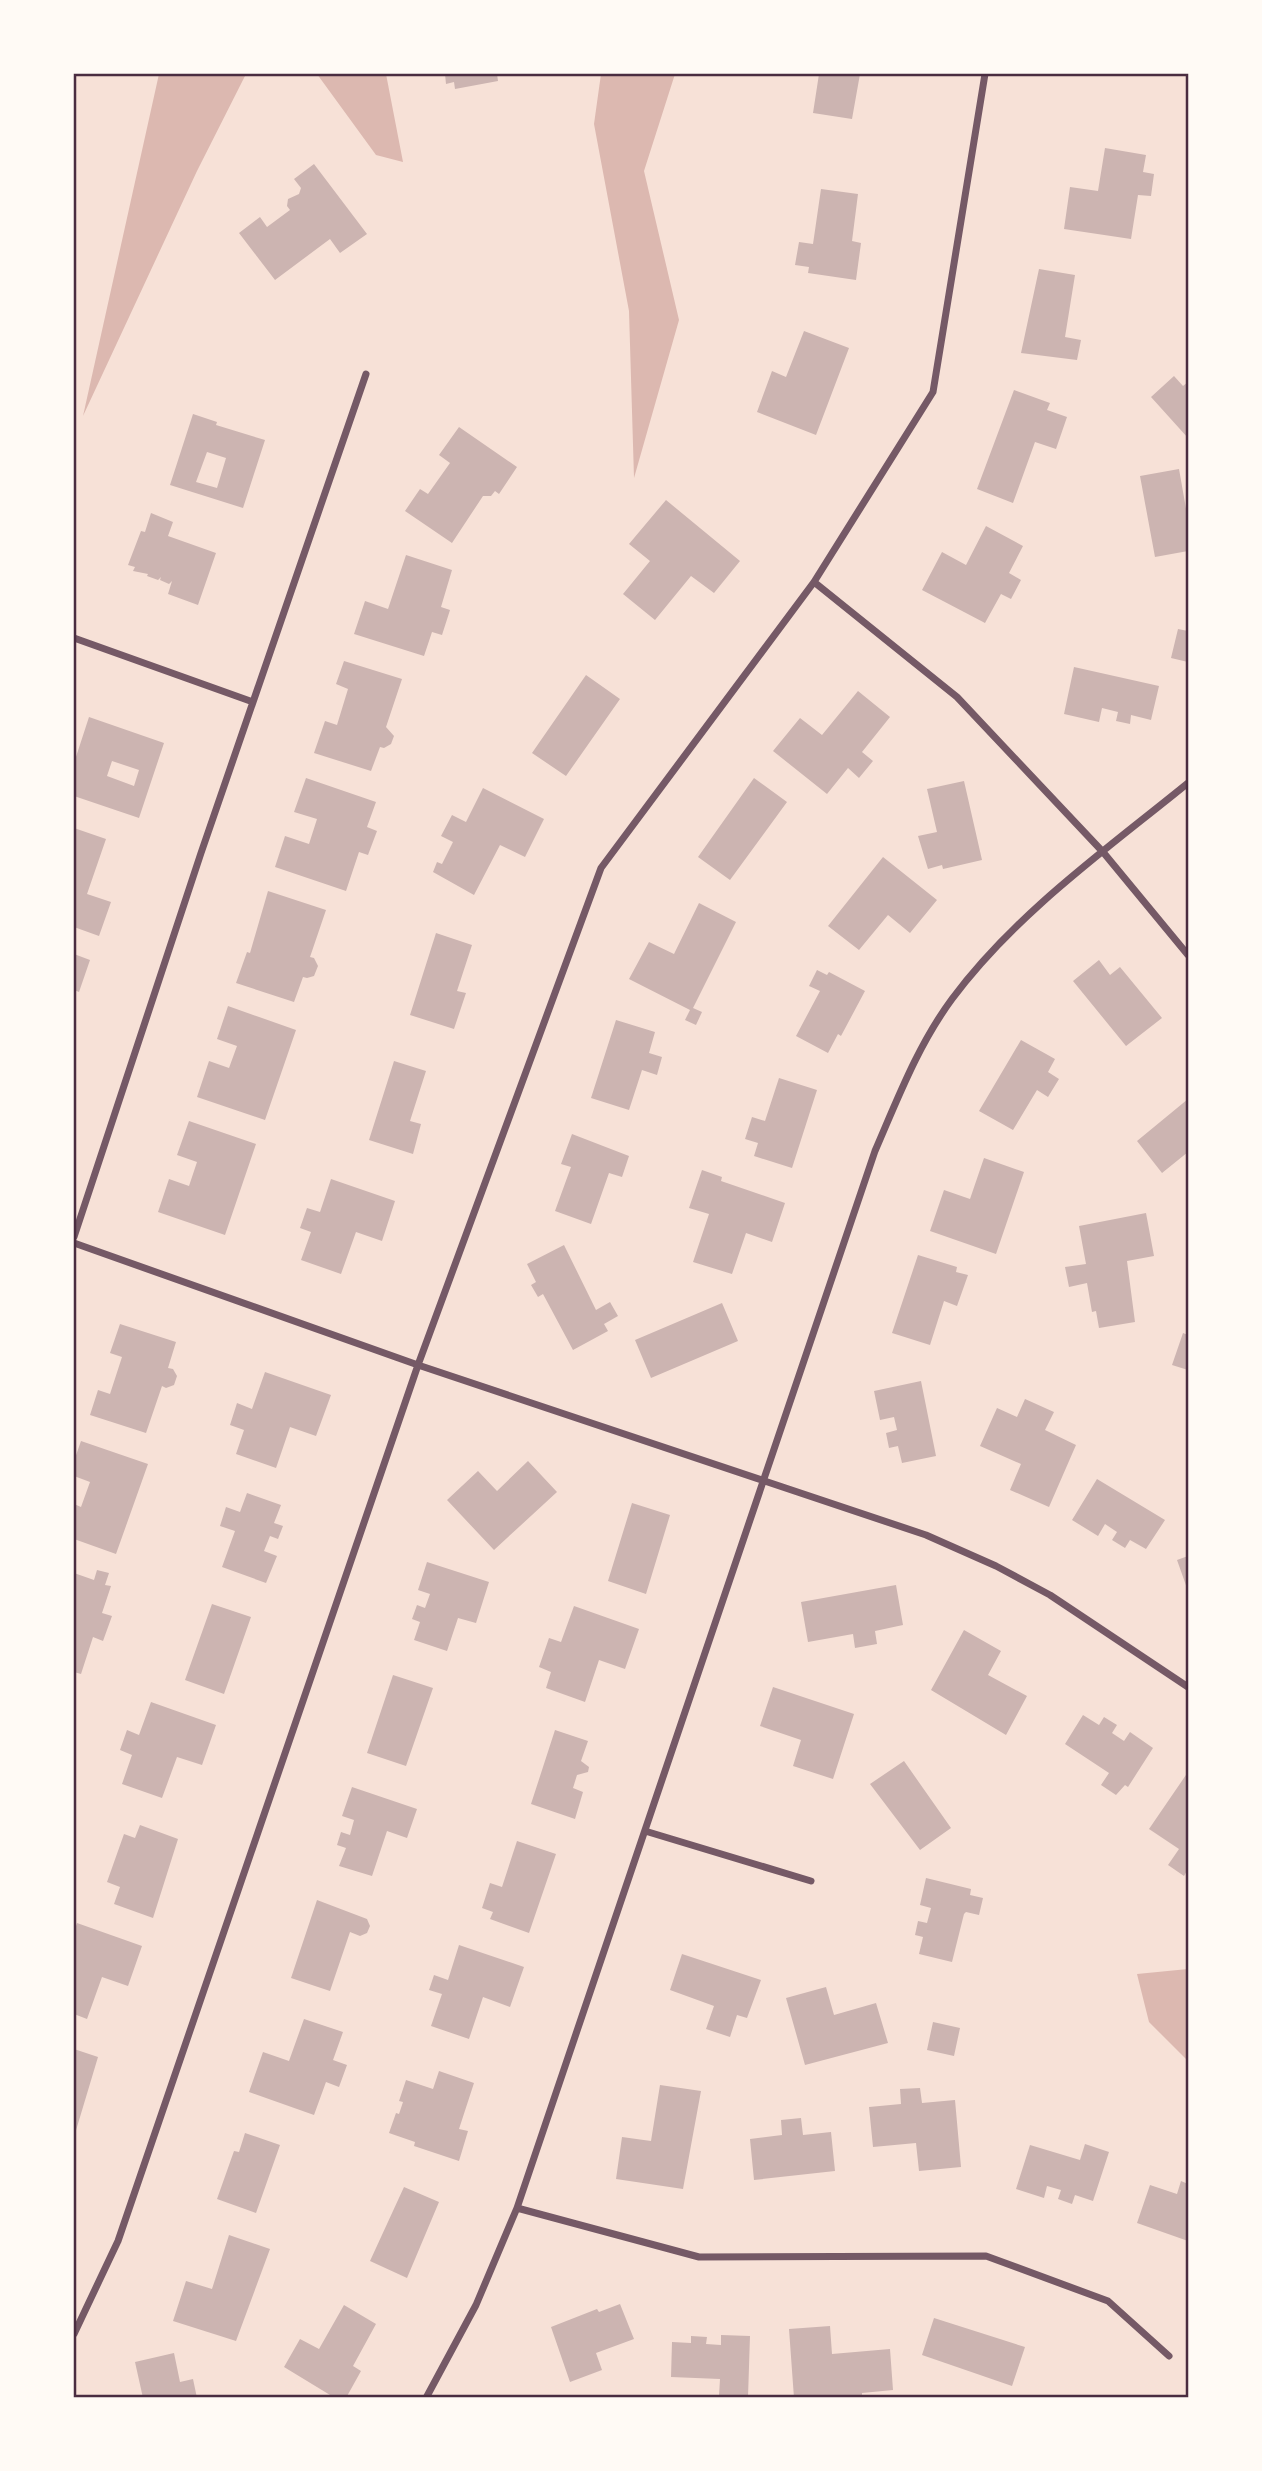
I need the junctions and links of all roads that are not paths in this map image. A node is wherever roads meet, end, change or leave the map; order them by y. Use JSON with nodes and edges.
{"nodes":[{"id":1,"x":985,"y":74,"type":"edge"},
{"id":2,"x":366,"y":374,"type":"dead end"},
{"id":3,"x":814,"y":582,"type":"junction"},
{"id":4,"x":74,"y":638,"type":"edge"},
{"id":5,"x":253,"y":702,"type":"junction"},
{"id":6,"x":1188,"y":783,"type":"edge"},
{"id":7,"x":1103,"y":852,"type":"junction"},
{"id":8,"x":1188,"y":955,"type":"edge"},
{"id":9,"x":74,"y":1237,"type":"edge"},
{"id":10,"x":74,"y":1243,"type":"edge"},
{"id":11,"x":418,"y":1365,"type":"junction"},
{"id":12,"x":765,"y":1481,"type":"junction"},
{"id":13,"x":1188,"y":1687,"type":"edge"},
{"id":14,"x":645,"y":1831,"type":"junction"},
{"id":15,"x":811,"y":1881,"type":"dead end"},
{"id":16,"x":517,"y":2208,"type":"junction"},
{"id":17,"x":74,"y":2334,"type":"edge"},
{"id":18,"x":1169,"y":2356,"type":"dead end"},
{"id":19,"x":426,"y":2398,"type":"edge"}],
"edges":[{"from":1,"to":3,"type":"street"},
{"from":2,"to":5,"type":"street"},
{"from":3,"to":7,"type":"street"},
{"from":3,"to":11,"type":"street"},
{"from":4,"to":5,"type":"street"},
{"from":5,"to":9,"type":"street"},
{"from":6,"to":7,"type":"street"},
{"from":7,"to":8,"type":"street"},
{"from":7,"to":12,"type":"street"},
{"from":10,"to":11,"type":"street"},
{"from":11,"to":12,"type":"street"},
{"from":11,"to":17,"type":"street"},
{"from":12,"to":13,"type":"street"},
{"from":12,"to":14,"type":"street"},
{"from":14,"to":15,"type":"street"},
{"from":14,"to":16,"type":"street"},
{"from":16,"to":18,"type":"street"},
{"from":16,"to":19,"type":"street"}]}
